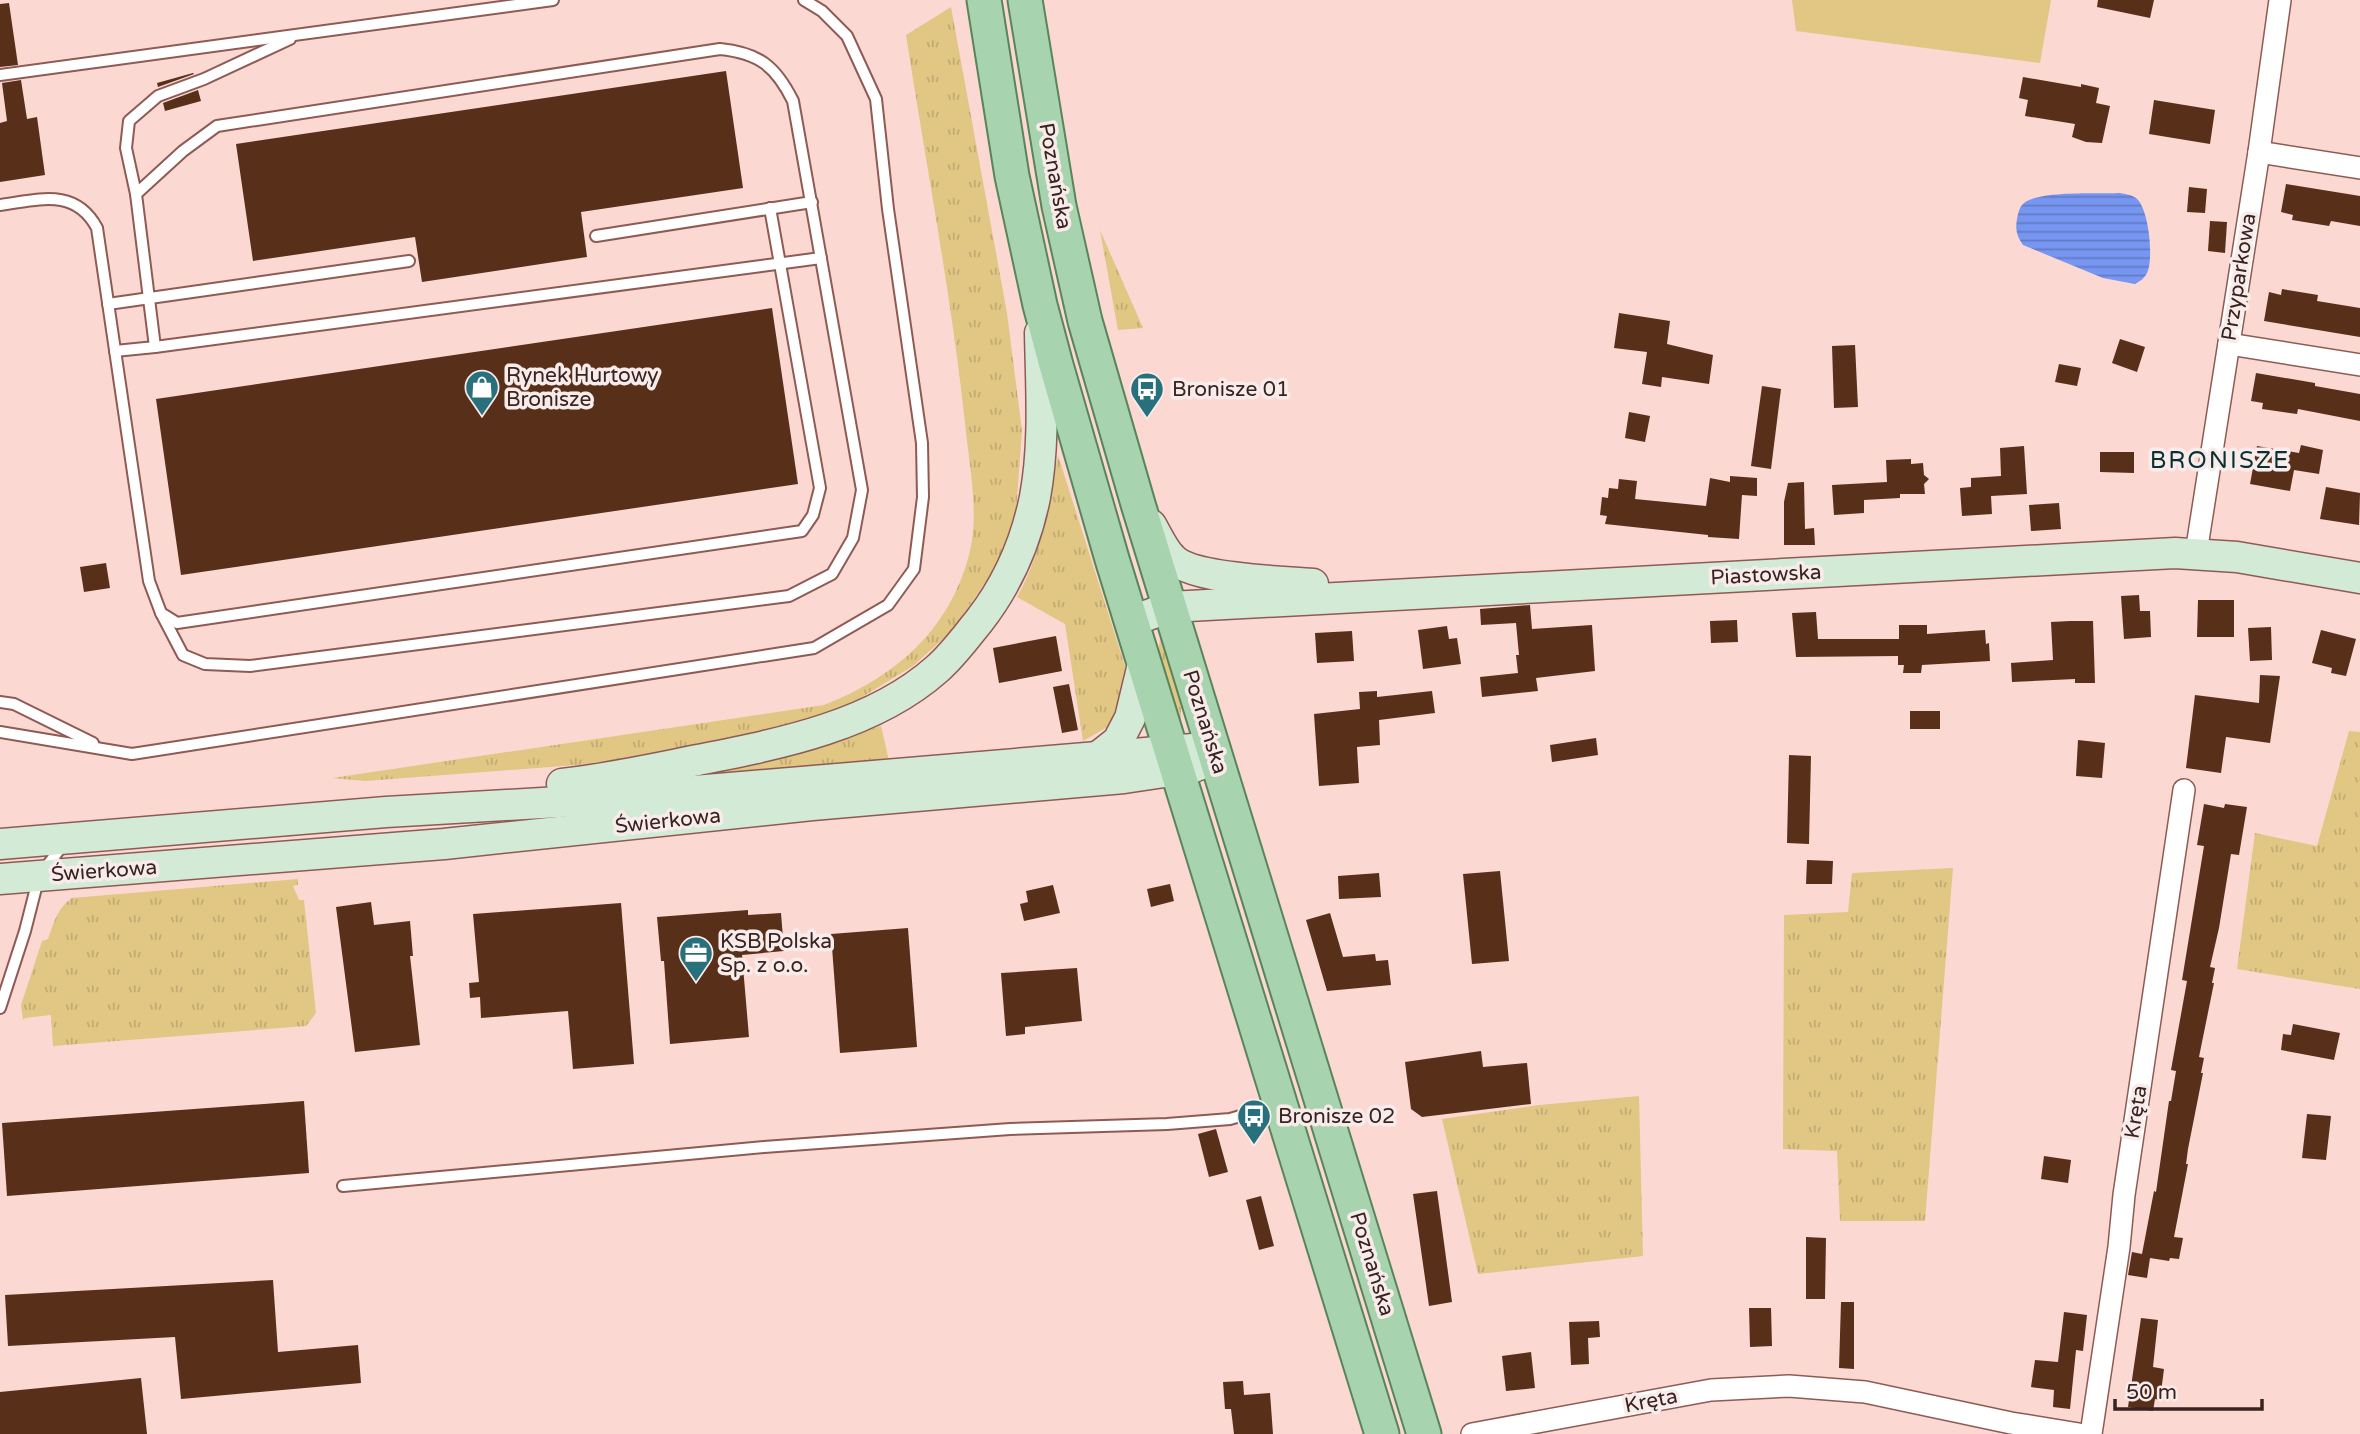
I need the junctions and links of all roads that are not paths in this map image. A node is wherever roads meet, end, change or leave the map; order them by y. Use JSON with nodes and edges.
{"nodes":[{"id":1,"x":553,"y":0,"type":"edge"},
{"id":2,"x":804,"y":0,"type":"edge"},
{"id":3,"x":984,"y":0,"type":"edge"},
{"id":4,"x":1025,"y":0,"type":"edge"},
{"id":5,"x":2280,"y":0,"type":"edge"},
{"id":6,"x":302,"y":33,"type":"junction"},
{"id":7,"x":0,"y":75,"type":"edge"},
{"id":8,"x":2259,"y":152,"type":"junction"},
{"id":9,"x":2360,"y":168,"type":"edge"},
{"id":10,"x":136,"y":194,"type":"junction"},
{"id":11,"x":812,"y":202,"type":"junction"},
{"id":12,"x":0,"y":205,"type":"edge"},
{"id":13,"x":770,"y":208,"type":"junction"},
{"id":14,"x":596,"y":236,"type":"dead end"},
{"id":15,"x":821,"y":257,"type":"junction"},
{"id":16,"x":409,"y":261,"type":"dead end"},
{"id":17,"x":780,"y":262,"type":"junction"},
{"id":18,"x":149,"y":299,"type":"junction"},
{"id":19,"x":108,"y":304,"type":"junction"},
{"id":20,"x":1040,"y":304,"type":"junction"},
{"id":21,"x":2229,"y":344,"type":"junction"},
{"id":22,"x":155,"y":346,"type":"junction"},
{"id":23,"x":115,"y":351,"type":"junction"},
{"id":24,"x":2360,"y":365,"type":"edge"},
{"id":25,"x":1138,"y":504,"type":"junction"},
{"id":26,"x":2196,"y":553,"type":"junction"},
{"id":27,"x":2360,"y":578,"type":"edge"},
{"id":28,"x":1428,"y":593,"type":"junction"},
{"id":29,"x":1170,"y":607,"type":"junction"},
{"id":30,"x":161,"y":613,"type":"junction"},
{"id":31,"x":1132,"y":621,"type":"junction"},
{"id":32,"x":1144,"y":660,"type":"junction"},
{"id":33,"x":0,"y":702,"type":"edge"},
{"id":34,"x":0,"y":732,"type":"edge"},
{"id":35,"x":103,"y":748,"type":"junction"},
{"id":36,"x":1214,"y":751,"type":"junction"},
{"id":37,"x":1099,"y":756,"type":"junction"},
{"id":38,"x":1175,"y":760,"type":"junction"},
{"id":39,"x":2184,"y":790,"type":"dead end"},
{"id":40,"x":386,"y":812,"type":"junction"},
{"id":41,"x":66,"y":840,"type":"junction"},
{"id":42,"x":0,"y":845,"type":"edge"},
{"id":43,"x":38,"y":876,"type":"junction"},
{"id":44,"x":0,"y":879,"type":"edge"},
{"id":45,"x":0,"y":1008,"type":"edge"},
{"id":46,"x":1279,"y":1099,"type":"junction"},
{"id":47,"x":343,"y":1186,"type":"dead end"},
{"id":48,"x":1382,"y":1434,"type":"edge"},
{"id":49,"x":1424,"y":1434,"type":"edge"},
{"id":50,"x":1472,"y":1434,"type":"edge"},
{"id":51,"x":2079,"y":1434,"type":"edge"},
{"id":52,"x":2091,"y":1434,"type":"edge"}],
"edges":[{"from":1,"to":6,"type":"lane"},
{"from":2,"to":35,"type":"lane"},
{"from":3,"to":20,"type":"main road","name":"Poznańska"},
{"from":4,"to":25,"type":"main road","name":"Poznańska"},
{"from":5,"to":8,"type":"street","name":"Przyparkowa"},
{"from":6,"to":7,"type":"lane"},
{"from":6,"to":10,"type":"lane"},
{"from":8,"to":9,"type":"street"},
{"from":8,"to":21,"type":"street","name":"Przyparkowa"},
{"from":10,"to":11,"type":"lane"},
{"from":10,"to":18,"type":"lane"},
{"from":11,"to":13,"type":"lane"},
{"from":11,"to":15,"type":"lane"},
{"from":12,"to":19,"type":"lane"},
{"from":13,"to":14,"type":"lane"},
{"from":13,"to":17,"type":"lane"},
{"from":15,"to":17,"type":"lane"},
{"from":15,"to":30,"type":"lane"},
{"from":16,"to":18,"type":"lane"},
{"from":17,"to":22,"type":"lane"},
{"from":17,"to":30,"type":"lane"},
{"from":18,"to":19,"type":"lane"},
{"from":18,"to":22,"type":"lane"},
{"from":19,"to":23,"type":"lane"},
{"from":20,"to":31,"type":"main road","name":"Poznańska"},
{"from":20,"to":40,"type":"street"},
{"from":21,"to":24,"type":"street"},
{"from":21,"to":26,"type":"street","name":"Przyparkowa"},
{"from":22,"to":23,"type":"lane"},
{"from":23,"to":30,"type":"lane"},
{"from":25,"to":28,"type":"street"},
{"from":25,"to":29,"type":"main road","name":"Poznańska"},
{"from":26,"to":27,"type":"street","name":"Piastowska"},
{"from":26,"to":28,"type":"street","name":"Piastowska"},
{"from":28,"to":29,"type":"street","name":"Piastowska"},
{"from":29,"to":31,"type":"street","name":"Piastowska"},
{"from":29,"to":36,"type":"main road","name":"Poznańska"},
{"from":31,"to":32,"type":"main road","name":"Poznańska"},
{"from":32,"to":37,"type":"street"},
{"from":32,"to":38,"type":"main road","name":"Poznańska"},
{"from":33,"to":35,"type":"lane"},
{"from":34,"to":35,"type":"lane"},
{"from":36,"to":38,"type":"street","name":"Świerkowa"},
{"from":36,"to":49,"type":"main road","name":"Poznańska"},
{"from":37,"to":38,"type":"street","name":"Świerkowa"},
{"from":37,"to":40,"type":"street","name":"Świerkowa"},
{"from":38,"to":43,"type":"street","name":"Świerkowa"},
{"from":38,"to":46,"type":"main road","name":"Poznańska"},
{"from":39,"to":52,"type":"street","name":"Kręta"},
{"from":40,"to":41,"type":"street","name":"Świerkowa"},
{"from":41,"to":42,"type":"street","name":"Świerkowa"},
{"from":41,"to":43,"type":"lane"},
{"from":43,"to":44,"type":"street","name":"Świerkowa"},
{"from":43,"to":45,"type":"lane"},
{"from":46,"to":47,"type":"lane"},
{"from":46,"to":48,"type":"main road","name":"Poznańska"},
{"from":50,"to":51,"type":"street","name":"Kręta"}]}
